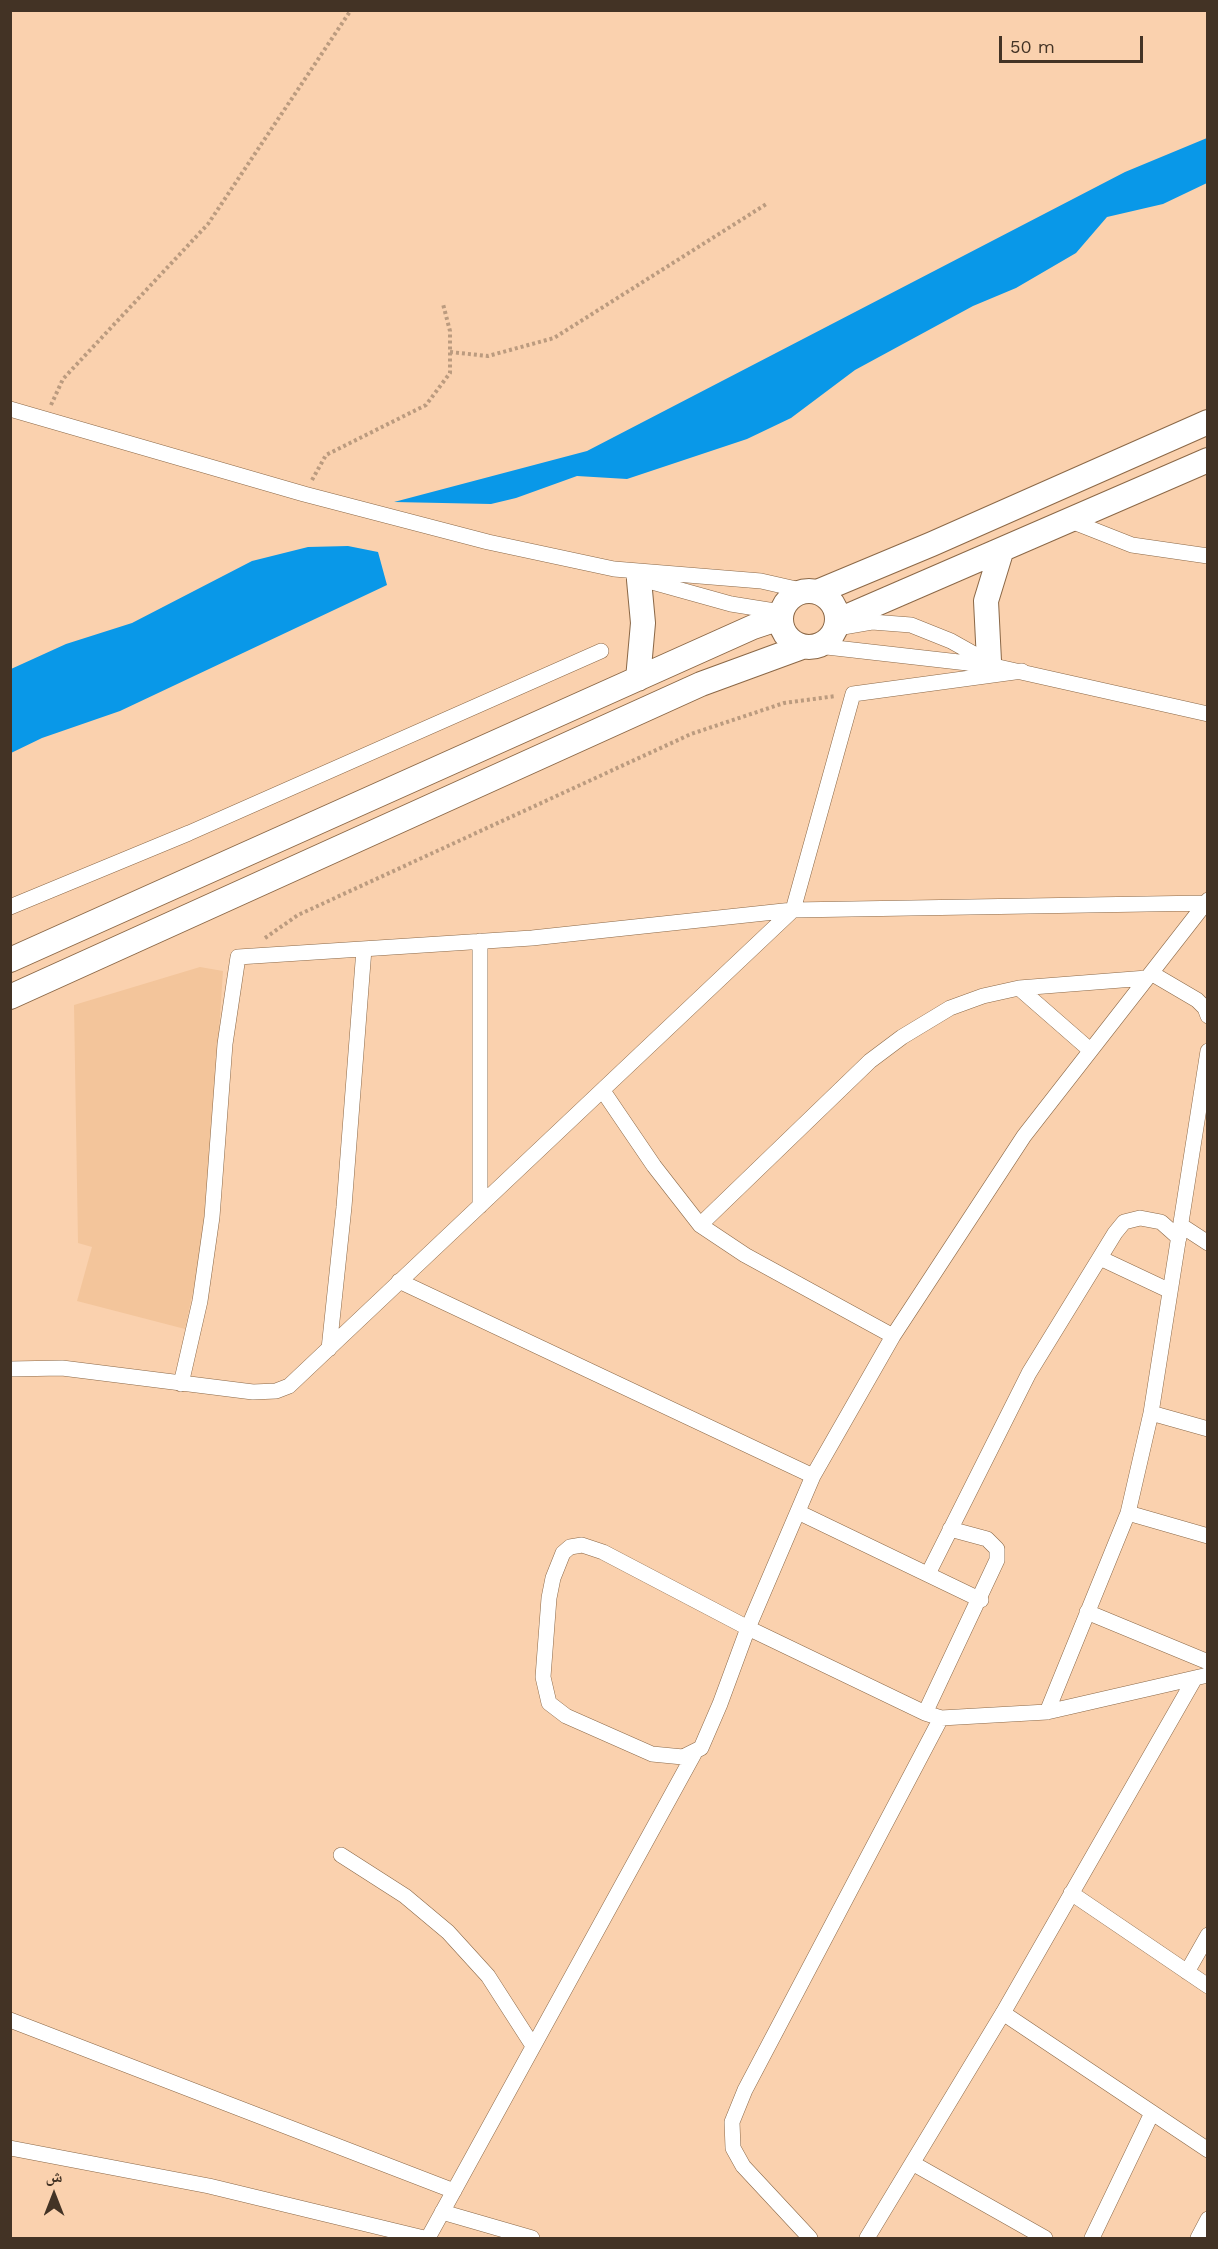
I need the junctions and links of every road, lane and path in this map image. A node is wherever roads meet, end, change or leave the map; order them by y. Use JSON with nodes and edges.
{"nodes":[{"id":1,"x":351,"y":10,"type":"edge"},
{"id":2,"x":768,"y":203,"type":"dead end"},
{"id":3,"x":443,"y":304,"type":"dead end"},
{"id":4,"x":450,"y":352,"type":"junction"},
{"id":5,"x":10,"y":409,"type":"edge"},
{"id":6,"x":44,"y":419,"type":"junction"},
{"id":7,"x":1208,"y":422,"type":"edge"},
{"id":8,"x":1208,"y":460,"type":"edge"},
{"id":9,"x":304,"y":494,"type":"junction"},
{"id":10,"x":1071,"y":521,"type":"junction"},
{"id":11,"x":1001,"y":552,"type":"junction"},
{"id":12,"x":1208,"y":556,"type":"edge"},
{"id":13,"x":614,"y":569,"type":"junction"},
{"id":14,"x":639,"y":580,"type":"junction"},
{"id":15,"x":811,"y":592,"type":"junction"},
{"id":16,"x":781,"y":615,"type":"junction"},
{"id":17,"x":838,"y":624,"type":"junction"},
{"id":18,"x":810,"y":646,"type":"junction"},
{"id":19,"x":601,"y":651,"type":"dead end"},
{"id":20,"x":991,"y":663,"type":"junction"},
{"id":21,"x":1022,"y":671,"type":"junction"},
{"id":22,"x":638,"y":679,"type":"junction"},
{"id":23,"x":853,"y":694,"type":"junction"},
{"id":24,"x":1208,"y":714,"type":"edge"},
{"id":25,"x":1207,"y":901,"type":"edge"},
{"id":26,"x":10,"y":907,"type":"edge"},
{"id":27,"x":793,"y":910,"type":"junction"},
{"id":28,"x":480,"y":941,"type":"junction"},
{"id":29,"x":364,"y":949,"type":"junction"},
{"id":30,"x":238,"y":957,"type":"junction"},
{"id":31,"x":10,"y":960,"type":"edge"},
{"id":32,"x":1149,"y":975,"type":"junction"},
{"id":33,"x":1019,"y":988,"type":"junction"},
{"id":34,"x":10,"y":997,"type":"edge"},
{"id":35,"x":1208,"y":1016,"type":"edge"},
{"id":36,"x":1090,"y":1050,"type":"junction"},
{"id":37,"x":1208,"y":1051,"type":"edge"},
{"id":38,"x":603,"y":1092,"type":"junction"},
{"id":39,"x":1204,"y":1105,"type":"edge"},
{"id":40,"x":480,"y":1206,"type":"junction"},
{"id":41,"x":700,"y":1225,"type":"junction"},
{"id":42,"x":1180,"y":1232,"type":"junction"},
{"id":43,"x":1208,"y":1243,"type":"edge"},
{"id":44,"x":1100,"y":1258,"type":"junction"},
{"id":45,"x":399,"y":1281,"type":"junction"},
{"id":46,"x":1168,"y":1290,"type":"junction"},
{"id":47,"x":892,"y":1336,"type":"junction"},
{"id":48,"x":329,"y":1349,"type":"junction"},
{"id":49,"x":10,"y":1369,"type":"edge"},
{"id":50,"x":180,"y":1384,"type":"junction"},
{"id":51,"x":1151,"y":1413,"type":"junction"},
{"id":52,"x":1208,"y":1429,"type":"edge"},
{"id":53,"x":813,"y":1476,"type":"junction"},
{"id":54,"x":798,"y":1512,"type":"junction"},
{"id":55,"x":1128,"y":1513,"type":"junction"},
{"id":56,"x":950,"y":1528,"type":"junction"},
{"id":57,"x":1208,"y":1536,"type":"edge"},
{"id":58,"x":928,"y":1574,"type":"junction"},
{"id":59,"x":981,"y":1600,"type":"junction"},
{"id":60,"x":1087,"y":1612,"type":"junction"},
{"id":61,"x":748,"y":1628,"type":"junction"},
{"id":62,"x":1208,"y":1662,"type":"edge"},
{"id":63,"x":1201,"y":1677,"type":"edge"},
{"id":64,"x":1047,"y":1712,"type":"junction"},
{"id":65,"x":925,"y":1713,"type":"junction"},
{"id":66,"x":941,"y":1718,"type":"junction"},
{"id":67,"x":694,"y":1754,"type":"junction"},
{"id":68,"x":341,"y":1855,"type":"dead end"},
{"id":69,"x":1071,"y":1893,"type":"junction"},
{"id":70,"x":1208,"y":1935,"type":"edge"},
{"id":71,"x":1187,"y":1972,"type":"junction"},
{"id":72,"x":1208,"y":1986,"type":"edge"},
{"id":73,"x":1003,"y":2013,"type":"junction"},
{"id":74,"x":12,"y":2023,"type":"edge"},
{"id":75,"x":533,"y":2046,"type":"junction"},
{"id":76,"x":1152,"y":2113,"type":"junction"},
{"id":77,"x":10,"y":2148,"type":"edge"},
{"id":78,"x":1208,"y":2150,"type":"edge"},
{"id":79,"x":914,"y":2164,"type":"junction"},
{"id":80,"x":454,"y":2191,"type":"junction"},
{"id":81,"x":442,"y":2212,"type":"junction"},
{"id":82,"x":1208,"y":2218,"type":"edge"},
{"id":83,"x":1039,"y":2237,"type":"edge"},
{"id":84,"x":426,"y":2238,"type":"edge"},
{"id":85,"x":532,"y":2238,"type":"edge"},
{"id":86,"x":810,"y":2238,"type":"edge"},
{"id":87,"x":867,"y":2238,"type":"edge"},
{"id":88,"x":1092,"y":2238,"type":"edge"},
{"id":89,"x":1198,"y":2238,"type":"edge"}],
"edges":[{"from":1,"to":6,"type":"path"},
{"from":2,"to":4,"type":"path"},
{"from":3,"to":4,"type":"path"},
{"from":4,"to":9,"type":"path"},
{"from":5,"to":6,"type":"street"},
{"from":6,"to":9,"type":"street"},
{"from":7,"to":15,"type":"main road"},
{"from":8,"to":10,"type":"main road"},
{"from":9,"to":13,"type":"street"},
{"from":10,"to":11,"type":"main road"},
{"from":10,"to":12,"type":"street"},
{"from":11,"to":17,"type":"main road"},
{"from":11,"to":20,"type":"main road"},
{"from":13,"to":14,"type":"street"},
{"from":13,"to":15,"type":"street"},
{"from":14,"to":16,"type":"street"},
{"from":14,"to":22,"type":"main road"},
{"from":15,"to":16,"type":"main road"},
{"from":15,"to":17,"type":"main road"},
{"from":16,"to":18,"type":"main road"},
{"from":16,"to":22,"type":"main road"},
{"from":17,"to":18,"type":"main road"},
{"from":17,"to":20,"type":"street"},
{"from":18,"to":20,"type":"street"},
{"from":18,"to":34,"type":"main road"},
{"from":19,"to":26,"type":"street"},
{"from":20,"to":21,"type":"street"},
{"from":21,"to":23,"type":"street"},
{"from":21,"to":24,"type":"street"},
{"from":22,"to":31,"type":"main road"},
{"from":23,"to":27,"type":"street"},
{"from":23,"to":30,"type":"path"},
{"from":25,"to":27,"type":"street"},
{"from":25,"to":32,"type":"street"},
{"from":27,"to":28,"type":"street"},
{"from":27,"to":38,"type":"street"},
{"from":28,"to":29,"type":"street"},
{"from":28,"to":40,"type":"street"},
{"from":29,"to":30,"type":"street"},
{"from":29,"to":48,"type":"street"},
{"from":30,"to":50,"type":"street"},
{"from":32,"to":33,"type":"street"},
{"from":32,"to":35,"type":"street"},
{"from":32,"to":36,"type":"street"},
{"from":33,"to":36,"type":"street"},
{"from":33,"to":41,"type":"street"},
{"from":36,"to":47,"type":"street"},
{"from":37,"to":39,"type":"street"},
{"from":38,"to":40,"type":"street"},
{"from":38,"to":41,"type":"street"},
{"from":39,"to":42,"type":"street"},
{"from":40,"to":45,"type":"street"},
{"from":41,"to":47,"type":"street"},
{"from":42,"to":43,"type":"street"},
{"from":42,"to":44,"type":"street"},
{"from":42,"to":46,"type":"street"},
{"from":44,"to":46,"type":"street"},
{"from":44,"to":56,"type":"street"},
{"from":45,"to":48,"type":"street"},
{"from":45,"to":53,"type":"street"},
{"from":46,"to":51,"type":"street"},
{"from":47,"to":53,"type":"street"},
{"from":48,"to":50,"type":"street"},
{"from":49,"to":50,"type":"street"},
{"from":51,"to":52,"type":"street"},
{"from":51,"to":55,"type":"street"},
{"from":53,"to":54,"type":"street"},
{"from":54,"to":58,"type":"street"},
{"from":54,"to":61,"type":"street"},
{"from":55,"to":57,"type":"street"},
{"from":55,"to":60,"type":"street"},
{"from":56,"to":58,"type":"street"},
{"from":56,"to":59,"type":"street"},
{"from":58,"to":59,"type":"street"},
{"from":59,"to":65,"type":"street"},
{"from":60,"to":62,"type":"street"},
{"from":60,"to":64,"type":"street"},
{"from":61,"to":65,"type":"street"},
{"from":61,"to":67,"type":"street"},
{"from":61,"to":67,"type":"street"},
{"from":63,"to":64,"type":"street"},
{"from":63,"to":69,"type":"street"},
{"from":64,"to":66,"type":"street"},
{"from":65,"to":66,"type":"street"},
{"from":66,"to":86,"type":"street"},
{"from":67,"to":75,"type":"street"},
{"from":68,"to":75,"type":"street"},
{"from":69,"to":71,"type":"street"},
{"from":69,"to":73,"type":"street"},
{"from":70,"to":71,"type":"street"},
{"from":71,"to":72,"type":"street"},
{"from":73,"to":76,"type":"street"},
{"from":73,"to":79,"type":"street"},
{"from":74,"to":80,"type":"street"},
{"from":75,"to":80,"type":"street"},
{"from":76,"to":78,"type":"street"},
{"from":76,"to":88,"type":"street"},
{"from":77,"to":84,"type":"street"},
{"from":79,"to":83,"type":"street"},
{"from":79,"to":87,"type":"street"},
{"from":80,"to":81,"type":"street"},
{"from":81,"to":84,"type":"street"},
{"from":81,"to":85,"type":"street"},
{"from":82,"to":89,"type":"street"}]}
